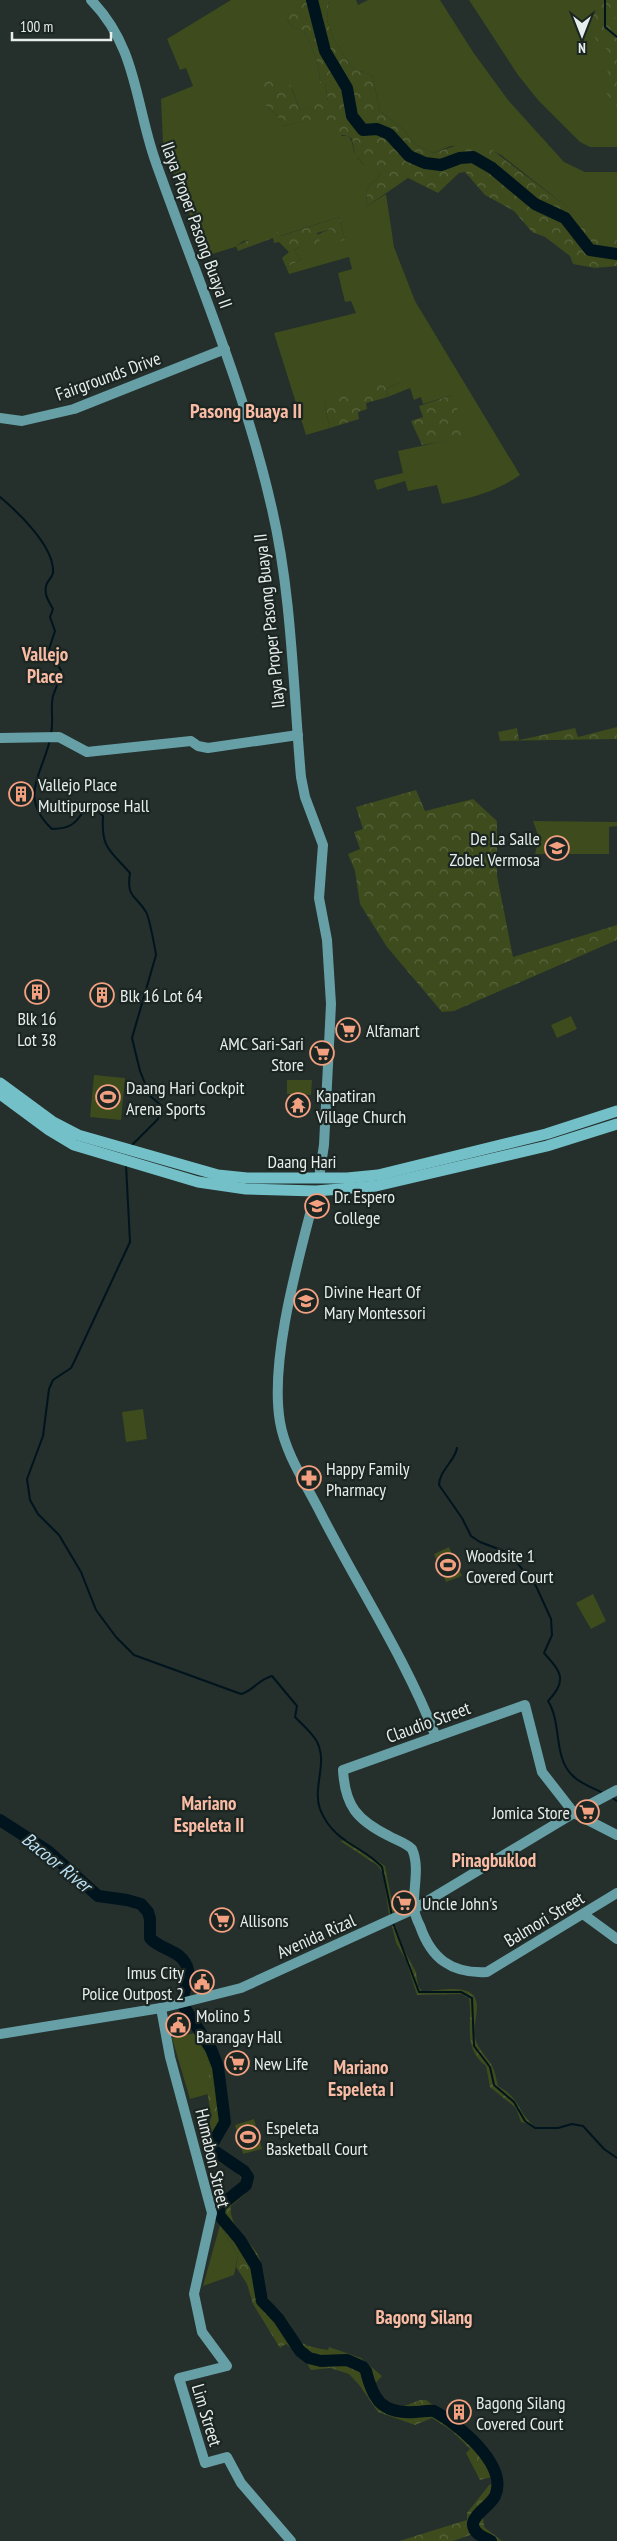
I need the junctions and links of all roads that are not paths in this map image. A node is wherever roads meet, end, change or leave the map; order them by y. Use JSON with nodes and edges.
{"nodes":[{"id":1,"x":91,"y":0,"type":"edge"},
{"id":2,"x":225,"y":350,"type":"junction"},
{"id":3,"x":0,"y":418,"type":"edge"},
{"id":4,"x":298,"y":735,"type":"junction"},
{"id":5,"x":0,"y":738,"type":"edge"},
{"id":6,"x":0,"y":1083,"type":"edge"},
{"id":7,"x":0,"y":1094,"type":"edge"},
{"id":8,"x":617,"y":1111,"type":"edge"},
{"id":9,"x":617,"y":1124,"type":"edge"},
{"id":10,"x":112,"y":1151,"type":"junction"},
{"id":11,"x":140,"y":1159,"type":"junction"},
{"id":12,"x":319,"y":1178,"type":"junction"},
{"id":13,"x":316,"y":1190,"type":"junction"},
{"id":14,"x":436,"y":1737,"type":"junction"},
{"id":15,"x":611,"y":1793,"type":"edge"},
{"id":16,"x":574,"y":1813,"type":"junction"},
{"id":17,"x":617,"y":1835,"type":"edge"},
{"id":18,"x":617,"y":1893,"type":"edge"},
{"id":19,"x":414,"y":1909,"type":"junction"},
{"id":20,"x":583,"y":1914,"type":"junction"},
{"id":21,"x":617,"y":1939,"type":"edge"},
{"id":22,"x":161,"y":2008,"type":"junction"},
{"id":23,"x":0,"y":2034,"type":"edge"},
{"id":24,"x":179,"y":2378,"type":"joint"},
{"id":25,"x":291,"y":2541,"type":"edge"}],
"edges":[{"from":1,"to":2,"type":"street","name":"Ilaya Proper Pasong Buaya II"},
{"from":2,"to":3,"type":"street","name":"Fairgrounds Drive"},
{"from":2,"to":4,"type":"street","name":"Ilaya Proper Pasong Buaya II"},
{"from":4,"to":5,"type":"street"},
{"from":4,"to":12,"type":"street","name":"Ilaya Proper Pasong Buaya II"},
{"from":6,"to":10,"type":"main road","name":"Daang Hari"},
{"from":7,"to":10,"type":"main road","name":"Daang Hari"},
{"from":8,"to":12,"type":"main road","name":"Daang Hari"},
{"from":9,"to":13,"type":"main road","name":"Daang Hari"},
{"from":10,"to":11,"type":"main road","name":"Daang Hari"},
{"from":11,"to":12,"type":"main road","name":"Daang Hari"},
{"from":11,"to":13,"type":"main road","name":"Daang Hari"},
{"from":13,"to":14,"type":"street"},
{"from":14,"to":16,"type":"street","name":"Claudio Street"},
{"from":14,"to":19,"type":"street","name":"Claudio Street"},
{"from":15,"to":16,"type":"street","name":"Avenida Rizal"},
{"from":16,"to":17,"type":"street"},
{"from":16,"to":19,"type":"street","name":"Avenida Rizal"},
{"from":18,"to":20,"type":"street","name":"Balmori Street"},
{"from":19,"to":20,"type":"street","name":"Balmori Street"},
{"from":19,"to":22,"type":"street","name":"Avenida Rizal"},
{"from":20,"to":21,"type":"street"},
{"from":22,"to":23,"type":"street","name":"Avenida Rizal"},
{"from":22,"to":24,"type":"street","name":"Humabon Street"},
{"from":24,"to":25,"type":"street","name":"Lim Street"}]}
